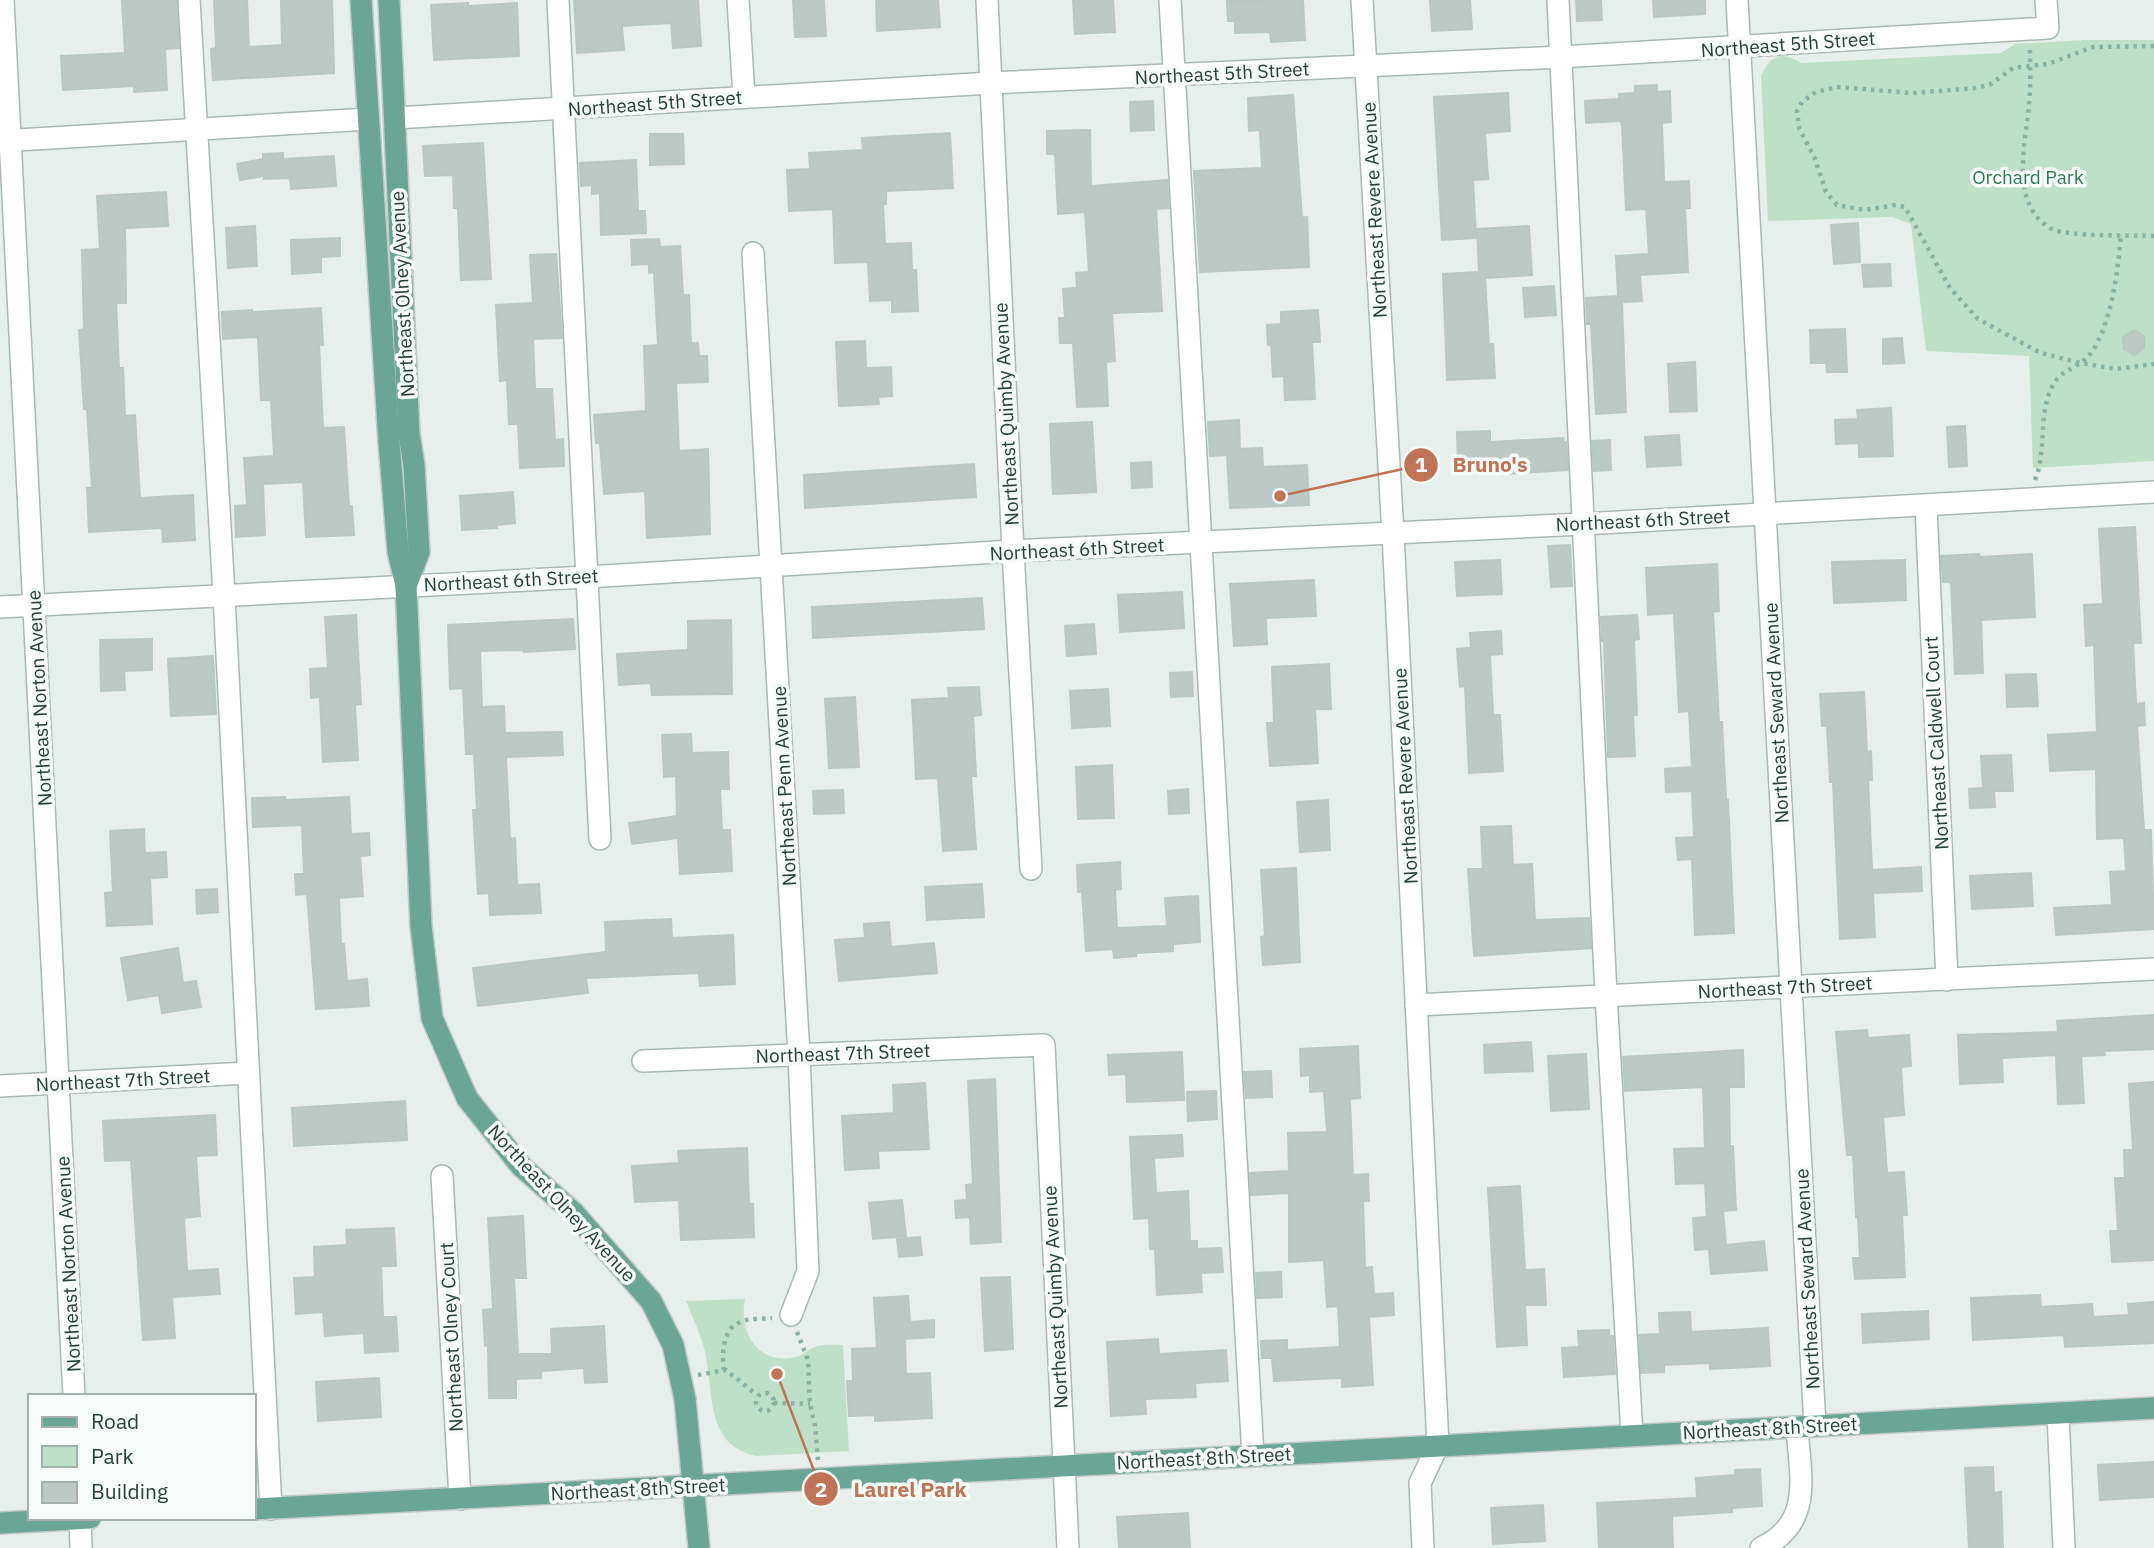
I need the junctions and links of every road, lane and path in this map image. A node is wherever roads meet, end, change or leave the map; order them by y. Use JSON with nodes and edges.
{"nodes":[{"id":1,"x":2,"y":0,"type":"edge"},
{"id":2,"x":189,"y":0,"type":"edge"},
{"id":3,"x":361,"y":0,"type":"edge"},
{"id":4,"x":389,"y":0,"type":"edge"},
{"id":5,"x":558,"y":0,"type":"edge"},
{"id":6,"x":738,"y":0,"type":"edge"},
{"id":7,"x":987,"y":0,"type":"edge"},
{"id":8,"x":1170,"y":0,"type":"edge"},
{"id":9,"x":1362,"y":0,"type":"edge"},
{"id":10,"x":1558,"y":0,"type":"edge"},
{"id":11,"x":1737,"y":0,"type":"edge"},
{"id":12,"x":2046,"y":0,"type":"edge"},
{"id":13,"x":2039,"y":28,"type":"junction"},
{"id":14,"x":2154,"y":46,"type":"edge"},
{"id":15,"x":1740,"y":47,"type":"junction"},
{"id":16,"x":1561,"y":57,"type":"junction"},
{"id":17,"x":1366,"y":66,"type":"junction"},
{"id":18,"x":2030,"y":66,"type":"junction"},
{"id":19,"x":1173,"y":75,"type":"junction"},
{"id":20,"x":991,"y":83,"type":"junction"},
{"id":21,"x":744,"y":97,"type":"junction"},
{"id":22,"x":564,"y":110,"type":"junction"},
{"id":23,"x":395,"y":118,"type":"junction"},
{"id":24,"x":368,"y":119,"type":"junction"},
{"id":25,"x":197,"y":130,"type":"junction"},
{"id":26,"x":5,"y":141,"type":"edge"},
{"id":27,"x":2121,"y":234,"type":"junction"},
{"id":28,"x":2154,"y":236,"type":"edge"},
{"id":29,"x":753,"y":253,"type":"dead end"},
{"id":30,"x":2081,"y":363,"type":"junction"},
{"id":31,"x":2154,"y":364,"type":"edge"},
{"id":32,"x":2154,"y":492,"type":"edge"},
{"id":33,"x":2027,"y":498,"type":"junction"},
{"id":34,"x":1926,"y":506,"type":"junction"},
{"id":35,"x":1766,"y":513,"type":"junction"},
{"id":36,"x":1583,"y":524,"type":"junction"},
{"id":37,"x":1393,"y":534,"type":"junction"},
{"id":38,"x":1202,"y":543,"type":"junction"},
{"id":39,"x":1013,"y":551,"type":"junction"},
{"id":40,"x":771,"y":565,"type":"junction"},
{"id":41,"x":587,"y":577,"type":"junction"},
{"id":42,"x":406,"y":586,"type":"junction"},
{"id":43,"x":223,"y":595,"type":"junction"},
{"id":44,"x":34,"y":606,"type":"junction"},
{"id":45,"x":0,"y":607,"type":"edge"},
{"id":46,"x":600,"y":839,"type":"dead end"},
{"id":47,"x":1031,"y":869,"type":"dead end"},
{"id":48,"x":2154,"y":969,"type":"edge"},
{"id":49,"x":1947,"y":980,"type":"junction"},
{"id":50,"x":1791,"y":987,"type":"junction"},
{"id":51,"x":1606,"y":995,"type":"junction"},
{"id":52,"x":1416,"y":1005,"type":"junction"},
{"id":53,"x":1044,"y":1045,"type":"joint"},
{"id":54,"x":799,"y":1055,"type":"junction"},
{"id":55,"x":643,"y":1061,"type":"dead end"},
{"id":56,"x":247,"y":1073,"type":"junction"},
{"id":57,"x":59,"y":1083,"type":"junction"},
{"id":58,"x":0,"y":1086,"type":"edge"},
{"id":59,"x":442,"y":1175,"type":"dead end"},
{"id":60,"x":791,"y":1315,"type":"junction"},
{"id":61,"x":724,"y":1370,"type":"junction"},
{"id":62,"x":680,"y":1378,"type":"junction"},
{"id":63,"x":74,"y":1394,"type":"edge"},
{"id":64,"x":757,"y":1395,"type":"junction"},
{"id":65,"x":774,"y":1403,"type":"junction"},
{"id":66,"x":810,"y":1404,"type":"junction"},
{"id":67,"x":2154,"y":1408,"type":"edge"},
{"id":68,"x":2058,"y":1413,"type":"junction"},
{"id":69,"x":1806,"y":1427,"type":"junction"},
{"id":70,"x":1632,"y":1435,"type":"junction"},
{"id":71,"x":1437,"y":1445,"type":"junction"},
{"id":72,"x":1253,"y":1456,"type":"junction"},
{"id":73,"x":1063,"y":1465,"type":"junction"},
{"id":74,"x":819,"y":1478,"type":"junction"},
{"id":75,"x":693,"y":1488,"type":"junction"},
{"id":76,"x":460,"y":1499,"type":"junction"},
{"id":77,"x":262,"y":1509,"type":"edge"},
{"id":78,"x":60,"y":1520,"type":"edge"},
{"id":79,"x":80,"y":1520,"type":"edge"},
{"id":80,"x":0,"y":1523,"type":"edge"},
{"id":81,"x":81,"y":1548,"type":"edge"},
{"id":82,"x":699,"y":1548,"type":"edge"},
{"id":83,"x":1068,"y":1548,"type":"edge"},
{"id":84,"x":1423,"y":1548,"type":"edge"},
{"id":85,"x":1761,"y":1548,"type":"edge"},
{"id":86,"x":2064,"y":1548,"type":"edge"}],
"edges":[{"from":1,"to":26,"type":"street","name":"Northeast Norton Avenue"},
{"from":2,"to":25,"type":"street"},
{"from":3,"to":24,"type":"main road","name":"Northeast Olney Avenue"},
{"from":4,"to":23,"type":"main road","name":"Northeast Olney Avenue"},
{"from":5,"to":22,"type":"street"},
{"from":6,"to":21,"type":"street"},
{"from":7,"to":20,"type":"street","name":"Northeast Quimby Avenue"},
{"from":8,"to":19,"type":"street"},
{"from":9,"to":17,"type":"street","name":"Northeast Revere Avenue"},
{"from":10,"to":16,"type":"street"},
{"from":11,"to":15,"type":"street","name":"Northeast Seward Avenue"},
{"from":12,"to":13,"type":"street"},
{"from":13,"to":15,"type":"street","name":"Northeast 5th Street"},
{"from":13,"to":18,"type":"path"},
{"from":14,"to":18,"type":"path"},
{"from":15,"to":16,"type":"street","name":"Northeast 5th Street"},
{"from":15,"to":35,"type":"street","name":"Northeast Seward Avenue"},
{"from":16,"to":17,"type":"street","name":"Northeast 5th Street"},
{"from":16,"to":36,"type":"street"},
{"from":17,"to":19,"type":"street","name":"Northeast 5th Street"},
{"from":17,"to":37,"type":"street","name":"Northeast Revere Avenue"},
{"from":18,"to":27,"type":"path"},
{"from":18,"to":30,"type":"path"},
{"from":19,"to":20,"type":"street","name":"Northeast 5th Street"},
{"from":19,"to":38,"type":"street"},
{"from":20,"to":21,"type":"street","name":"Northeast 5th Street"},
{"from":20,"to":39,"type":"street","name":"Northeast Quimby Avenue"},
{"from":21,"to":22,"type":"street","name":"Northeast 5th Street"},
{"from":22,"to":23,"type":"street","name":"Northeast 5th Street"},
{"from":22,"to":41,"type":"street"},
{"from":23,"to":42,"type":"main road","name":"Northeast Olney Avenue"},
{"from":24,"to":25,"type":"street"},
{"from":24,"to":42,"type":"main road","name":"Northeast Olney Avenue"},
{"from":25,"to":26,"type":"street"},
{"from":25,"to":43,"type":"street"},
{"from":26,"to":44,"type":"street","name":"Northeast Norton Avenue"},
{"from":27,"to":28,"type":"path"},
{"from":27,"to":30,"type":"path"},
{"from":29,"to":40,"type":"street","name":"Northeast Penn Avenue"},
{"from":30,"to":31,"type":"path"},
{"from":30,"to":33,"type":"path"},
{"from":32,"to":33,"type":"street","name":"Northeast 6th Street"},
{"from":33,"to":34,"type":"street","name":"Northeast 6th Street"},
{"from":34,"to":35,"type":"street","name":"Northeast 6th Street"},
{"from":34,"to":49,"type":"street","name":"Northeast Caldwell Court"},
{"from":35,"to":36,"type":"street","name":"Northeast 6th Street"},
{"from":35,"to":50,"type":"street","name":"Northeast Seward Avenue"},
{"from":36,"to":37,"type":"street","name":"Northeast 6th Street"},
{"from":36,"to":51,"type":"street"},
{"from":37,"to":38,"type":"street","name":"Northeast 6th Street"},
{"from":37,"to":52,"type":"street","name":"Northeast Revere Avenue"},
{"from":38,"to":39,"type":"street","name":"Northeast 6th Street"},
{"from":38,"to":72,"type":"street"},
{"from":39,"to":40,"type":"street","name":"Northeast 6th Street"},
{"from":39,"to":47,"type":"street","name":"Northeast Quimby Avenue"},
{"from":40,"to":41,"type":"street","name":"Northeast 6th Street"},
{"from":40,"to":54,"type":"street","name":"Northeast Penn Avenue"},
{"from":41,"to":42,"type":"street","name":"Northeast 6th Street"},
{"from":41,"to":46,"type":"street"},
{"from":42,"to":43,"type":"street","name":"Northeast 6th Street"},
{"from":42,"to":62,"type":"main road","name":"Northeast Olney Avenue"},
{"from":43,"to":44,"type":"street","name":"Northeast 6th Street"},
{"from":43,"to":56,"type":"street"},
{"from":44,"to":45,"type":"street","name":"Northeast 6th Street"},
{"from":44,"to":57,"type":"street","name":"Northeast Norton Avenue"},
{"from":48,"to":49,"type":"street","name":"Northeast 7th Street"},
{"from":49,"to":50,"type":"street","name":"Northeast 7th Street"},
{"from":50,"to":51,"type":"street","name":"Northeast 7th Street"},
{"from":50,"to":69,"type":"street","name":"Northeast Seward Avenue"},
{"from":51,"to":52,"type":"street","name":"Northeast 7th Street"},
{"from":51,"to":70,"type":"street"},
{"from":52,"to":71,"type":"street","name":"Northeast Revere Avenue"},
{"from":53,"to":54,"type":"street","name":"Northeast 7th Street"},
{"from":53,"to":73,"type":"street","name":"Northeast Quimby Avenue"},
{"from":54,"to":55,"type":"street","name":"Northeast 7th Street"},
{"from":54,"to":60,"type":"street","name":"Northeast Penn Avenue"},
{"from":56,"to":57,"type":"street","name":"Northeast 7th Street"},
{"from":56,"to":77,"type":"street"},
{"from":57,"to":58,"type":"street","name":"Northeast 7th Street"},
{"from":57,"to":63,"type":"street","name":"Northeast Norton Avenue"},
{"from":59,"to":76,"type":"street","name":"Northeast Olney Court"},
{"from":60,"to":61,"type":"path"},
{"from":60,"to":66,"type":"path"},
{"from":61,"to":62,"type":"path"},
{"from":61,"to":64,"type":"path"},
{"from":62,"to":75,"type":"main road","name":"Northeast Olney Avenue"},
{"from":64,"to":65,"type":"path"},
{"from":64,"to":65,"type":"path"},
{"from":65,"to":66,"type":"path"},
{"from":66,"to":74,"type":"path"},
{"from":67,"to":68,"type":"main road","name":"Northeast 8th Street"},
{"from":68,"to":69,"type":"main road","name":"Northeast 8th Street"},
{"from":68,"to":86,"type":"street"},
{"from":69,"to":70,"type":"main road","name":"Northeast 8th Street"},
{"from":69,"to":85,"type":"street","name":"Northeast Seward Avenue"},
{"from":70,"to":71,"type":"main road","name":"Northeast 8th Street"},
{"from":71,"to":72,"type":"main road","name":"Northeast 8th Street"},
{"from":71,"to":84,"type":"street","name":"Northeast Revere Avenue"},
{"from":72,"to":73,"type":"main road","name":"Northeast 8th Street"},
{"from":73,"to":74,"type":"main road","name":"Northeast 8th Street"},
{"from":73,"to":83,"type":"street","name":"Northeast Quimby Avenue"},
{"from":74,"to":75,"type":"main road","name":"Northeast 8th Street"},
{"from":75,"to":76,"type":"main road","name":"Northeast 8th Street"},
{"from":75,"to":82,"type":"main road"},
{"from":76,"to":77,"type":"main road","name":"Northeast 8th Street"},
{"from":78,"to":80,"type":"main road"},
{"from":79,"to":81,"type":"street"}]}
